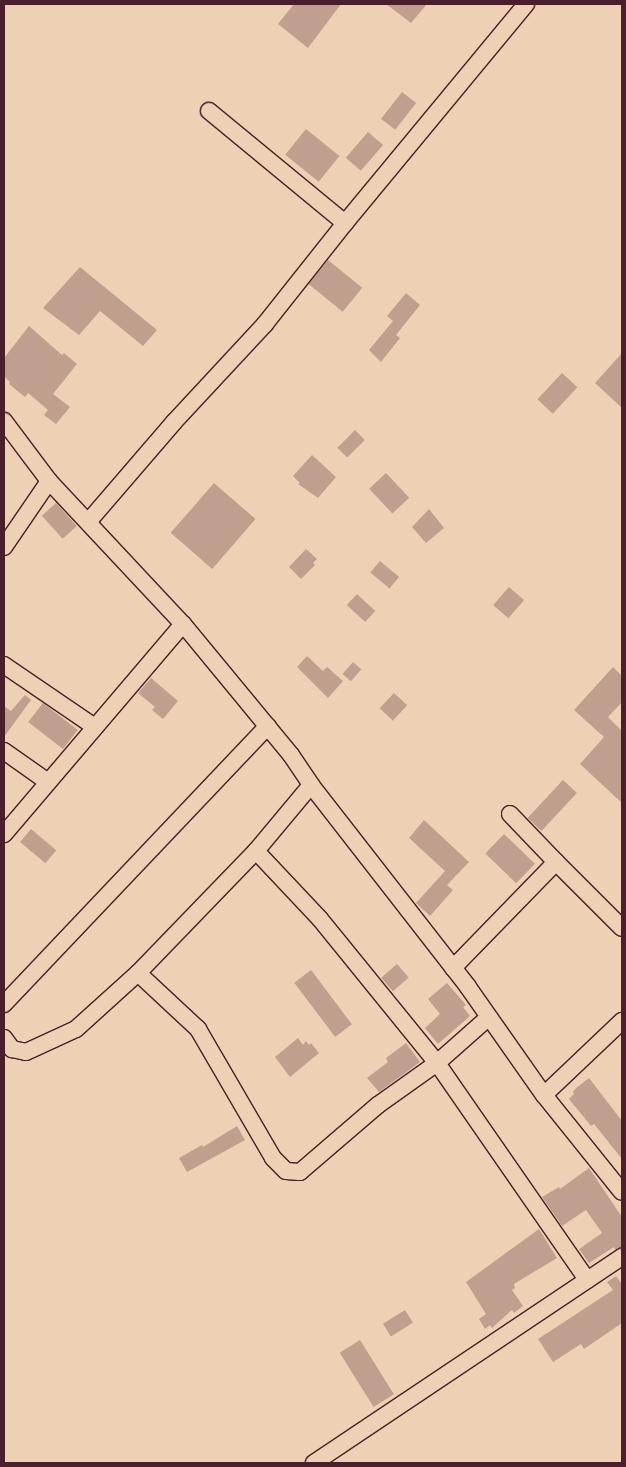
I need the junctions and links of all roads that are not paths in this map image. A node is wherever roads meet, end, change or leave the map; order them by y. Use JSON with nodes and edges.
{"nodes":[{"id":1,"x":526,"y":4,"type":"edge"},
{"id":2,"x":210,"y":111,"type":"dead end"},
{"id":3,"x":345,"y":222,"type":"junction"},
{"id":4,"x":4,"y":421,"type":"edge"},
{"id":5,"x":49,"y":481,"type":"junction"},
{"id":6,"x":88,"y":522,"type":"junction"},
{"id":7,"x":5,"y":543,"type":"edge"},
{"id":8,"x":183,"y":624,"type":"junction"},
{"id":9,"x":4,"y":665,"type":"edge"},
{"id":10,"x":268,"y":726,"type":"junction"},
{"id":11,"x":95,"y":728,"type":"junction"},
{"id":12,"x":4,"y":751,"type":"edge"},
{"id":13,"x":48,"y":782,"type":"junction"},
{"id":14,"x":311,"y":785,"type":"junction"},
{"id":15,"x":510,"y":814,"type":"dead end"},
{"id":16,"x":4,"y":834,"type":"edge"},
{"id":17,"x":256,"y":851,"type":"junction"},
{"id":18,"x":556,"y":862,"type":"junction"},
{"id":19,"x":622,"y":928,"type":"edge"},
{"id":20,"x":453,"y":968,"type":"junction"},
{"id":21,"x":138,"y":973,"type":"junction"},
{"id":22,"x":4,"y":1004,"type":"edge"},
{"id":23,"x":489,"y":1017,"type":"junction"},
{"id":24,"x":620,"y":1028,"type":"edge"},
{"id":25,"x":4,"y":1038,"type":"edge"},
{"id":26,"x":437,"y":1063,"type":"junction"},
{"id":27,"x":544,"y":1095,"type":"junction"},
{"id":28,"x":622,"y":1192,"type":"edge"},
{"id":29,"x":622,"y":1256,"type":"edge"},
{"id":30,"x":587,"y":1280,"type":"junction"},
{"id":31,"x":314,"y":1463,"type":"edge"}],
"edges":[{"from":1,"to":3,"type":"street"},
{"from":2,"to":3,"type":"street"},
{"from":3,"to":6,"type":"street"},
{"from":4,"to":5,"type":"street"},
{"from":5,"to":6,"type":"street"},
{"from":5,"to":7,"type":"street"},
{"from":6,"to":8,"type":"street"},
{"from":8,"to":10,"type":"street"},
{"from":8,"to":11,"type":"street"},
{"from":9,"to":11,"type":"street"},
{"from":10,"to":14,"type":"street"},
{"from":10,"to":22,"type":"street"},
{"from":11,"to":13,"type":"street"},
{"from":12,"to":13,"type":"street"},
{"from":13,"to":16,"type":"street"},
{"from":14,"to":17,"type":"street"},
{"from":14,"to":20,"type":"street"},
{"from":15,"to":18,"type":"street"},
{"from":17,"to":21,"type":"street"},
{"from":17,"to":26,"type":"street"},
{"from":18,"to":19,"type":"street"},
{"from":18,"to":20,"type":"street"},
{"from":20,"to":23,"type":"street"},
{"from":21,"to":25,"type":"street"},
{"from":21,"to":26,"type":"street"},
{"from":23,"to":26,"type":"street"},
{"from":23,"to":27,"type":"street"},
{"from":24,"to":27,"type":"street"},
{"from":26,"to":30,"type":"street"},
{"from":27,"to":28,"type":"street"},
{"from":29,"to":30,"type":"street"},
{"from":30,"to":31,"type":"street"}]}
